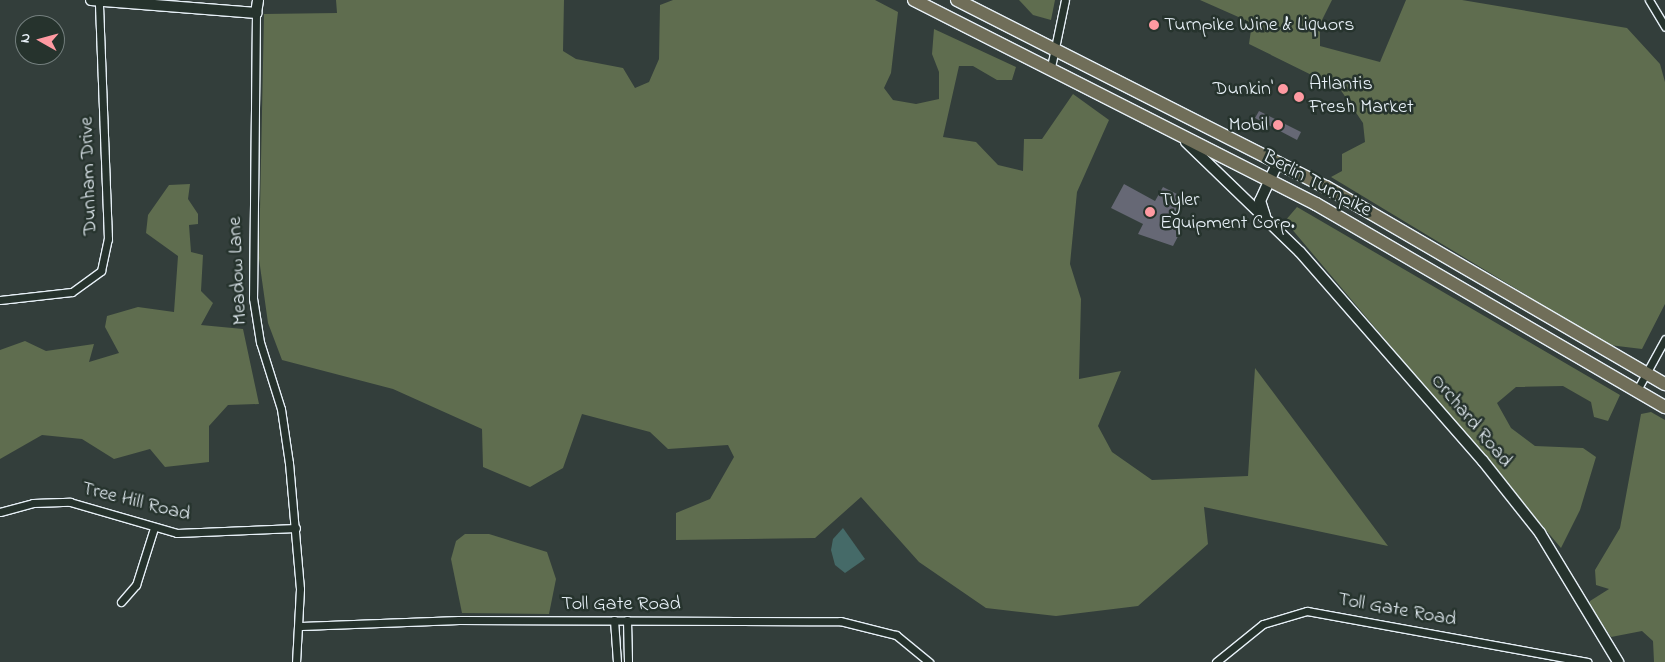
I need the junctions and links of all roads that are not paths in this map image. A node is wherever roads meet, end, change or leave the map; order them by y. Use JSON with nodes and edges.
{"nodes":[{"id":1,"x":258,"y":0,"type":"edge"},
{"id":2,"x":914,"y":0,"type":"edge"},
{"id":3,"x":957,"y":0,"type":"edge"},
{"id":4,"x":1064,"y":0,"type":"edge"},
{"id":5,"x":1649,"y":0,"type":"edge"},
{"id":6,"x":95,"y":1,"type":"edge"},
{"id":7,"x":256,"y":13,"type":"junction"},
{"id":8,"x":1665,"y":27,"type":"edge"},
{"id":9,"x":1058,"y":49,"type":"junction"},
{"id":10,"x":1051,"y":67,"type":"junction"},
{"id":11,"x":1159,"y":121,"type":"junction"},
{"id":12,"x":1278,"y":162,"type":"junction"},
{"id":13,"x":1270,"y":179,"type":"junction"},
{"id":14,"x":1271,"y":223,"type":"junction"},
{"id":15,"x":0,"y":300,"type":"edge"},
{"id":16,"x":1665,"y":339,"type":"edge"},
{"id":17,"x":1646,"y":373,"type":"junction"},
{"id":18,"x":1665,"y":384,"type":"edge"},
{"id":19,"x":1636,"y":390,"type":"junction"},
{"id":20,"x":1665,"y":407,"type":"edge"},
{"id":21,"x":0,"y":512,"type":"edge"},
{"id":22,"x":154,"y":528,"type":"junction"},
{"id":23,"x":296,"y":528,"type":"junction"},
{"id":24,"x":121,"y":602,"type":"dead end"},
{"id":25,"x":614,"y":620,"type":"junction"},
{"id":26,"x":627,"y":620,"type":"junction"},
{"id":27,"x":301,"y":626,"type":"junction"},
{"id":28,"x":617,"y":659,"type":"edge"},
{"id":29,"x":628,"y":659,"type":"edge"},
{"id":30,"x":296,"y":662,"type":"edge"},
{"id":31,"x":928,"y":662,"type":"edge"},
{"id":32,"x":1216,"y":662,"type":"edge"},
{"id":33,"x":1586,"y":662,"type":"edge"},
{"id":34,"x":1618,"y":662,"type":"edge"}],
"edges":[{"from":1,"to":7,"type":"street","name":"Meadow Lane"},
{"from":2,"to":10,"type":"highway","name":"Berlin Turnpike"},
{"from":3,"to":9,"type":"highway","name":"Berlin Turnpike"},
{"from":4,"to":9,"type":"street"},
{"from":5,"to":8,"type":"street"},
{"from":6,"to":7,"type":"street"},
{"from":6,"to":15,"type":"street","name":"Dunham Drive"},
{"from":7,"to":23,"type":"street","name":"Meadow Lane"},
{"from":9,"to":10,"type":"street"},
{"from":9,"to":12,"type":"highway","name":"Berlin Turnpike"},
{"from":10,"to":11,"type":"highway","name":"Berlin Turnpike"},
{"from":11,"to":13,"type":"highway","name":"Berlin Turnpike"},
{"from":11,"to":14,"type":"street","name":"Orchard Road"},
{"from":12,"to":13,"type":"street","name":"Orchard Road"},
{"from":12,"to":17,"type":"highway","name":"Berlin Turnpike"},
{"from":13,"to":14,"type":"street","name":"Orchard Road"},
{"from":13,"to":19,"type":"highway","name":"Berlin Turnpike"},
{"from":14,"to":34,"type":"street","name":"Orchard Road"},
{"from":16,"to":17,"type":"street"},
{"from":17,"to":18,"type":"highway","name":"Berlin Turnpike"},
{"from":17,"to":19,"type":"street"},
{"from":19,"to":20,"type":"highway","name":"Berlin Turnpike"},
{"from":21,"to":22,"type":"street","name":"Tree Hill Road"},
{"from":22,"to":23,"type":"street","name":"Tree Hill Road"},
{"from":22,"to":24,"type":"street"},
{"from":23,"to":27,"type":"street","name":"Meadow Lane"},
{"from":25,"to":26,"type":"street","name":"Toll Gate Road"},
{"from":25,"to":27,"type":"street","name":"Toll Gate Road"},
{"from":25,"to":28,"type":"street"},
{"from":26,"to":29,"type":"street"},
{"from":26,"to":31,"type":"street","name":"Toll Gate Road"},
{"from":27,"to":30,"type":"street","name":"Meadow Lane"},
{"from":28,"to":29,"type":"street"},
{"from":32,"to":33,"type":"street","name":"Toll Gate Road"}]}
